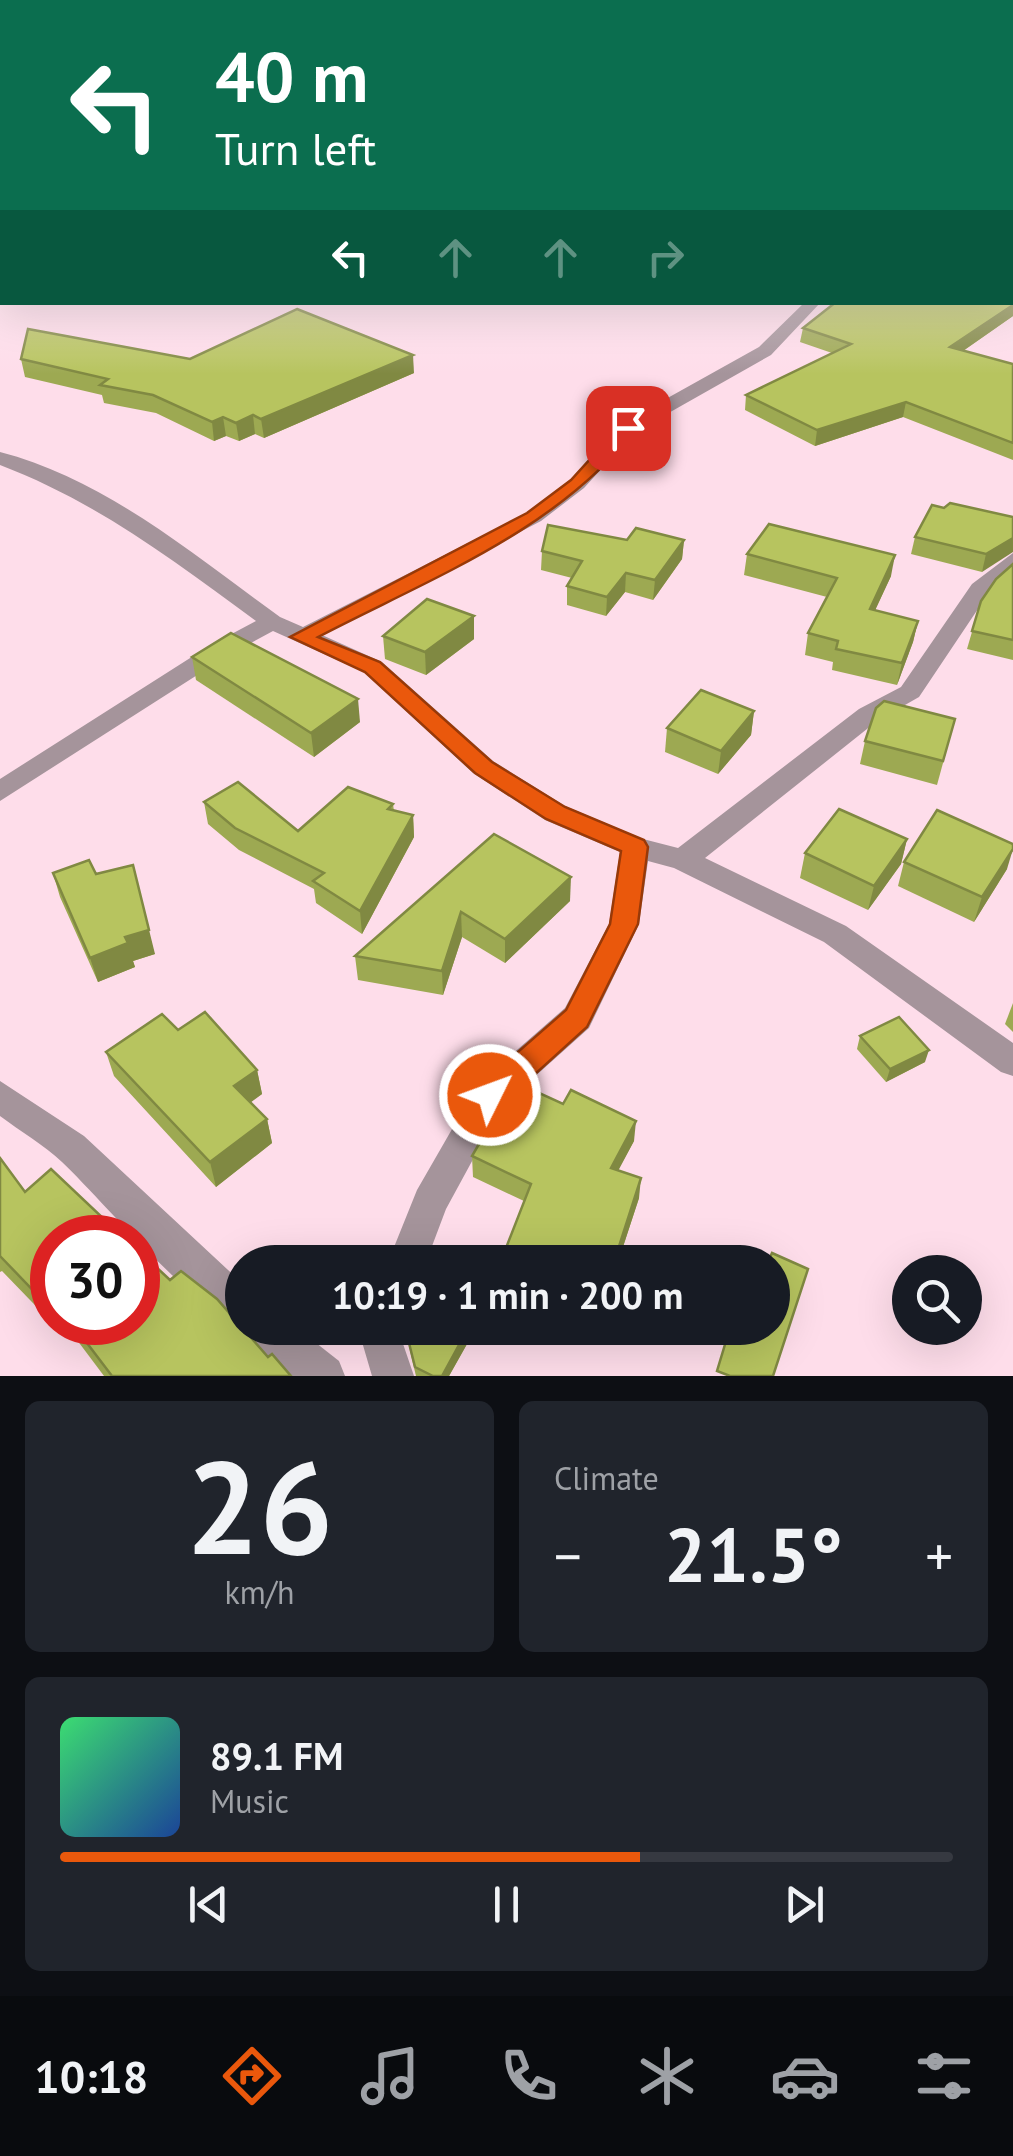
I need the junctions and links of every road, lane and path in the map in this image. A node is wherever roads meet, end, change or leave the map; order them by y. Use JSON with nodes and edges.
{"nodes":[{"id":1,"x":811,"y":305,"type":"edge"},
{"id":2,"x":0,"y":458,"type":"edge"},
{"id":3,"x":1013,"y":560,"type":"edge"},
{"id":4,"x":272,"y":622,"type":"junction"},
{"id":5,"x":301,"y":637,"type":"junction"},
{"id":6,"x":0,"y":792,"type":"edge"},
{"id":7,"x":634,"y":847,"type":"junction"},
{"id":8,"x":683,"y":860,"type":"junction"},
{"id":9,"x":1013,"y":1062,"type":"edge"},
{"id":10,"x":0,"y":1096,"type":"edge"},
{"id":11,"x":414,"y":1245,"type":"edge"},
{"id":12,"x":225,"y":1294,"type":"edge"},
{"id":13,"x":287,"y":1345,"type":"edge"},
{"id":14,"x":383,"y":1345,"type":"edge"},
{"id":15,"x":324,"y":1376,"type":"edge"},
{"id":16,"x":394,"y":1376,"type":"edge"}],
"edges":[{"from":1,"to":5,"type":"street"},
{"from":2,"to":4,"type":"street"},
{"from":3,"to":8,"type":"street"},
{"from":4,"to":5,"type":"street"},
{"from":4,"to":6,"type":"street"},
{"from":5,"to":7,"type":"street"},
{"from":7,"to":8,"type":"street"},
{"from":7,"to":11,"type":"street"},
{"from":8,"to":9,"type":"street"},
{"from":10,"to":12,"type":"street"},
{"from":13,"to":15,"type":"street"},
{"from":14,"to":16,"type":"street"}]}
